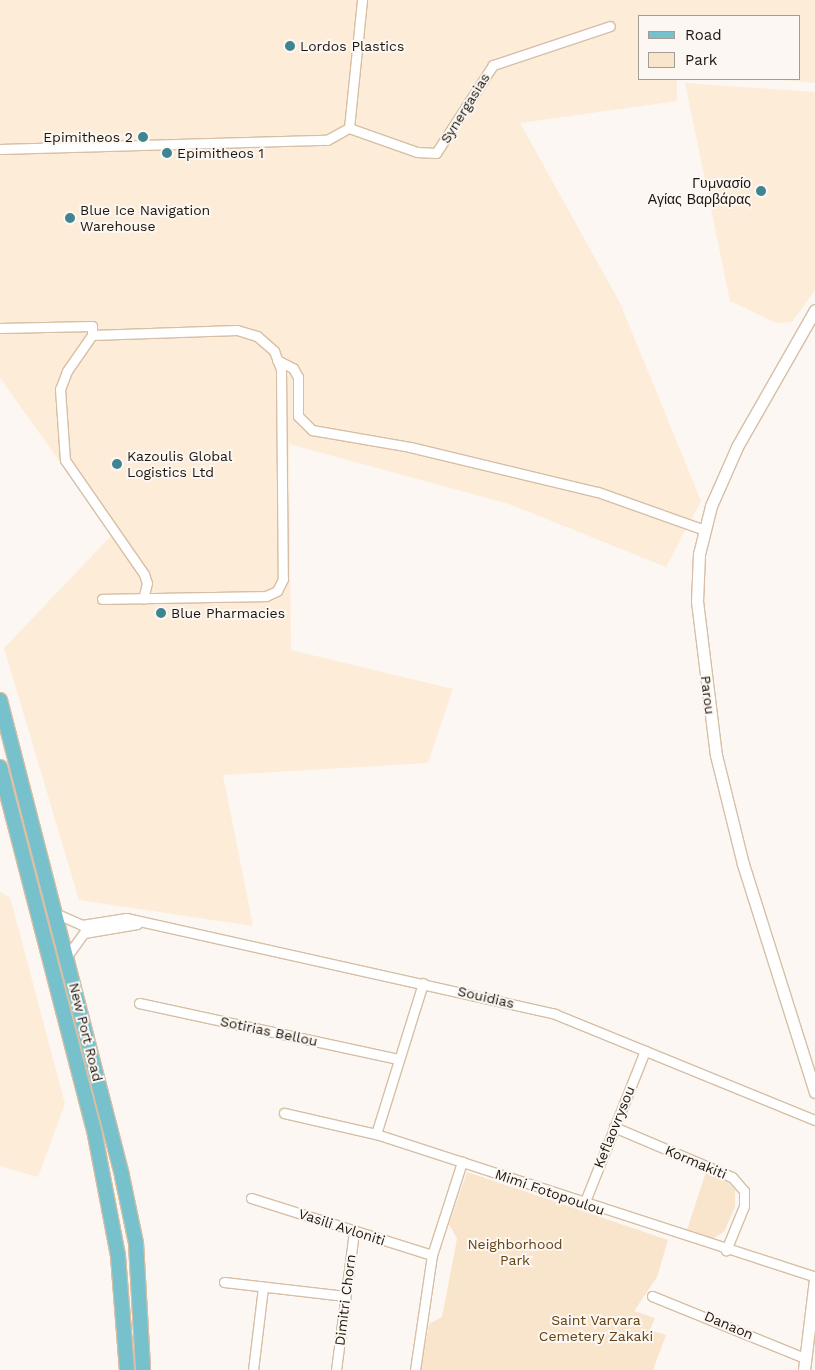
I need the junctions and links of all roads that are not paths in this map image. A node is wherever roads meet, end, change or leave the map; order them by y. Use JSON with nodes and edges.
{"nodes":[{"id":1,"x":362,"y":0,"type":"edge"},
{"id":2,"x":610,"y":26,"type":"dead end"},
{"id":3,"x":349,"y":128,"type":"junction"},
{"id":4,"x":0,"y":149,"type":"edge"},
{"id":5,"x":815,"y":310,"type":"edge"},
{"id":6,"x":0,"y":328,"type":"edge"},
{"id":7,"x":92,"y":334,"type":"junction"},
{"id":8,"x":277,"y":360,"type":"junction"},
{"id":9,"x":706,"y":530,"type":"junction"},
{"id":10,"x":142,"y":599,"type":"junction"},
{"id":11,"x":102,"y":600,"type":"dead end"},
{"id":12,"x":0,"y":700,"type":"edge"},
{"id":13,"x":0,"y":767,"type":"edge"},
{"id":14,"x":55,"y":913,"type":"junction"},
{"id":15,"x":142,"y":923,"type":"junction"},
{"id":16,"x":67,"y":956,"type":"junction"},
{"id":17,"x":422,"y":982,"type":"junction"},
{"id":18,"x":139,"y":1003,"type":"dead end"},
{"id":19,"x":645,"y":1051,"type":"junction"},
{"id":20,"x":398,"y":1059,"type":"junction"},
{"id":21,"x":815,"y":1092,"type":"edge"},
{"id":22,"x":284,"y":1113,"type":"dead end"},
{"id":23,"x":815,"y":1120,"type":"edge"},
{"id":24,"x":614,"y":1127,"type":"junction"},
{"id":25,"x":376,"y":1134,"type":"junction"},
{"id":26,"x":462,"y":1162,"type":"junction"},
{"id":27,"x":251,"y":1198,"type":"dead end"},
{"id":28,"x":584,"y":1204,"type":"junction"},
{"id":29,"x":354,"y":1231,"type":"junction"},
{"id":30,"x":726,"y":1250,"type":"junction"},
{"id":31,"x":432,"y":1255,"type":"junction"},
{"id":32,"x":815,"y":1278,"type":"edge"},
{"id":33,"x":224,"y":1282,"type":"dead end"},
{"id":34,"x":263,"y":1287,"type":"junction"},
{"id":35,"x":345,"y":1296,"type":"junction"},
{"id":36,"x":652,"y":1296,"type":"dead end"},
{"id":37,"x":804,"y":1364,"type":"edge"},
{"id":38,"x":127,"y":1370,"type":"edge"},
{"id":39,"x":143,"y":1370,"type":"edge"},
{"id":40,"x":253,"y":1370,"type":"edge"},
{"id":41,"x":336,"y":1370,"type":"edge"},
{"id":42,"x":415,"y":1370,"type":"edge"}],
"edges":[{"from":1,"to":3,"type":"street"},
{"from":2,"to":3,"type":"street","name":"Synergasias"},
{"from":3,"to":4,"type":"street"},
{"from":5,"to":9,"type":"street","name":"Parou"},
{"from":6,"to":7,"type":"street"},
{"from":7,"to":8,"type":"street"},
{"from":7,"to":10,"type":"street"},
{"from":8,"to":9,"type":"street"},
{"from":8,"to":10,"type":"street"},
{"from":9,"to":21,"type":"street","name":"Parou"},
{"from":10,"to":11,"type":"street"},
{"from":12,"to":14,"type":"main road","name":"New Port Road"},
{"from":13,"to":38,"type":"main road","name":"New Port Road"},
{"from":14,"to":15,"type":"street","name":"Souidias"},
{"from":14,"to":16,"type":"main road","name":"New Port Road"},
{"from":15,"to":16,"type":"street","name":"Souidias"},
{"from":15,"to":17,"type":"street","name":"Souidias"},
{"from":16,"to":39,"type":"main road","name":"New Port Road"},
{"from":17,"to":19,"type":"street","name":"Souidias"},
{"from":17,"to":20,"type":"street"},
{"from":18,"to":20,"type":"street","name":"Sotirias Bellou"},
{"from":19,"to":23,"type":"street","name":"Souidias"},
{"from":19,"to":24,"type":"street","name":"Keflaovrysou"},
{"from":20,"to":25,"type":"street"},
{"from":22,"to":25,"type":"street","name":"Mimi Fotopoulou"},
{"from":24,"to":28,"type":"street","name":"Keflaovrysou"},
{"from":24,"to":30,"type":"street","name":"Kormakiti"},
{"from":25,"to":26,"type":"street","name":"Mimi Fotopoulou"},
{"from":26,"to":28,"type":"street","name":"Mimi Fotopoulou"},
{"from":26,"to":31,"type":"street"},
{"from":27,"to":29,"type":"street","name":"Vasili Avloniti"},
{"from":28,"to":30,"type":"street","name":"Mimi Fotopoulou"},
{"from":29,"to":31,"type":"street","name":"Vasili Avloniti"},
{"from":29,"to":35,"type":"street","name":"Dimitri Chorn"},
{"from":30,"to":32,"type":"street","name":"Mimi Fotopoulou"},
{"from":31,"to":42,"type":"street"},
{"from":32,"to":37,"type":"street"},
{"from":33,"to":34,"type":"street"},
{"from":34,"to":35,"type":"street"},
{"from":34,"to":40,"type":"street"},
{"from":35,"to":41,"type":"street","name":"Dimitri Chorn"},
{"from":36,"to":37,"type":"street","name":"Danaon"}]}
